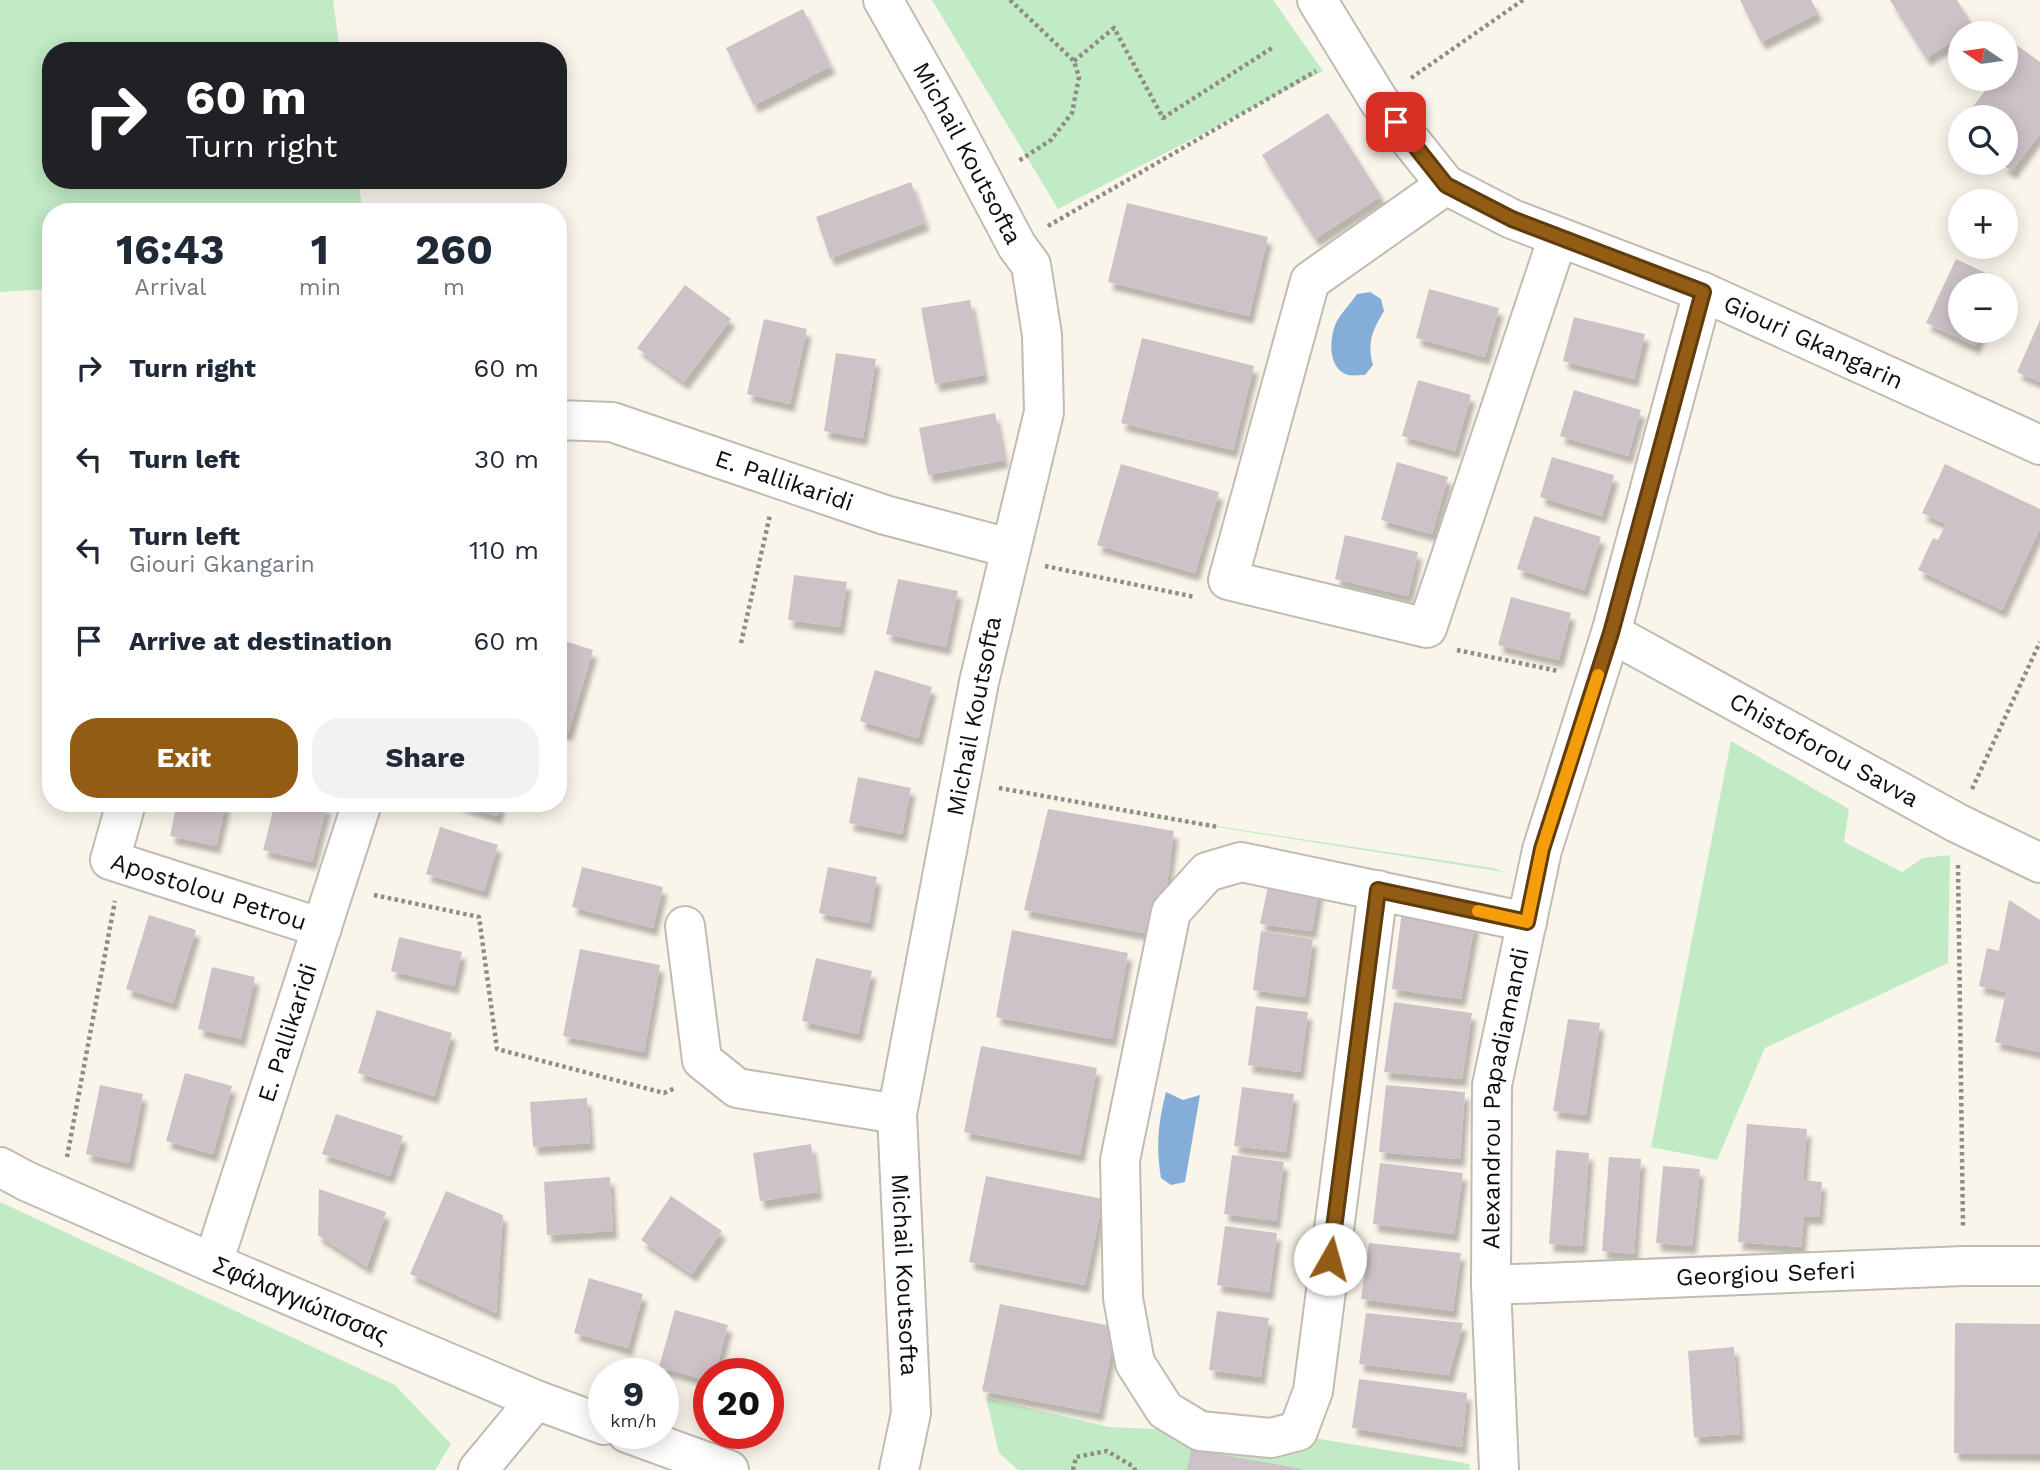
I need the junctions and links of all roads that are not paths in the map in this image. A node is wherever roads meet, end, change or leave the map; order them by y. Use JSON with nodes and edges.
{"nodes":[{"id":1,"x":883,"y":0,"type":"edge"},
{"id":2,"x":1317,"y":0,"type":"edge"},
{"id":3,"x":1446,"y":185,"type":"junction"},
{"id":4,"x":1558,"y":237,"type":"junction"},
{"id":5,"x":1703,"y":292,"type":"junction"},
{"id":6,"x":567,"y":420,"type":"edge"},
{"id":7,"x":2040,"y":445,"type":"edge"},
{"id":8,"x":1009,"y":548,"type":"junction"},
{"id":9,"x":1611,"y":633,"type":"junction"},
{"id":10,"x":123,"y":812,"type":"edge"},
{"id":11,"x":359,"y":812,"type":"edge"},
{"id":12,"x":2040,"y":863,"type":"edge"},
{"id":13,"x":1378,"y":890,"type":"junction"},
{"id":14,"x":1527,"y":922,"type":"junction"},
{"id":15,"x":685,"y":926,"type":"dead end"},
{"id":16,"x":322,"y":928,"type":"junction"},
{"id":17,"x":897,"y":1114,"type":"junction"},
{"id":18,"x":0,"y":1167,"type":"edge"},
{"id":19,"x":213,"y":1264,"type":"junction"},
{"id":20,"x":2040,"y":1266,"type":"edge"},
{"id":21,"x":1491,"y":1285,"type":"junction"},
{"id":22,"x":536,"y":1400,"type":"junction"},
{"id":23,"x":588,"y":1419,"type":"edge"},
{"id":24,"x":671,"y":1449,"type":"edge"},
{"id":25,"x":478,"y":1470,"type":"edge"},
{"id":26,"x":729,"y":1470,"type":"edge"},
{"id":27,"x":899,"y":1470,"type":"edge"},
{"id":28,"x":1499,"y":1470,"type":"edge"}],
"edges":[{"from":1,"to":8,"type":"street","name":"Michail Koutsofta"},
{"from":2,"to":3,"type":"street","name":"Giouri Gkangarin"},
{"from":3,"to":4,"type":"street","name":"Giouri Gkangarin"},
{"from":3,"to":4,"type":"street"},
{"from":4,"to":5,"type":"street","name":"Giouri Gkangarin"},
{"from":5,"to":7,"type":"street","name":"Giouri Gkangarin"},
{"from":5,"to":9,"type":"street","name":"Alexandrou Papadiamandi"},
{"from":6,"to":8,"type":"street","name":"E. Pallikaridi"},
{"from":8,"to":17,"type":"street","name":"Michail Koutsofta"},
{"from":9,"to":12,"type":"street","name":"Chistoforou Savva"},
{"from":9,"to":14,"type":"street","name":"Alexandrou Papadiamandi"},
{"from":10,"to":16,"type":"street","name":"Apostolou Petrou"},
{"from":11,"to":16,"type":"street","name":"E. Pallikaridi"},
{"from":13,"to":13,"type":"street"},
{"from":13,"to":14,"type":"street"},
{"from":14,"to":21,"type":"street","name":"Alexandrou Papadiamandi"},
{"from":15,"to":17,"type":"street"},
{"from":16,"to":19,"type":"street","name":"E. Pallikaridi"},
{"from":17,"to":27,"type":"street","name":"Michail Koutsofta"},
{"from":18,"to":19,"type":"street","name":"Σφάλαγγιώτισσας"},
{"from":19,"to":22,"type":"street","name":"Σφάλαγγιώτισσας"},
{"from":20,"to":21,"type":"street","name":"Georgiou Seferi"},
{"from":21,"to":28,"type":"street","name":"Alexandrou Papadiamandi"},
{"from":22,"to":23,"type":"street","name":"Σφάλαγγιώτισσας"},
{"from":22,"to":25,"type":"street"},
{"from":24,"to":26,"type":"street"}]}
